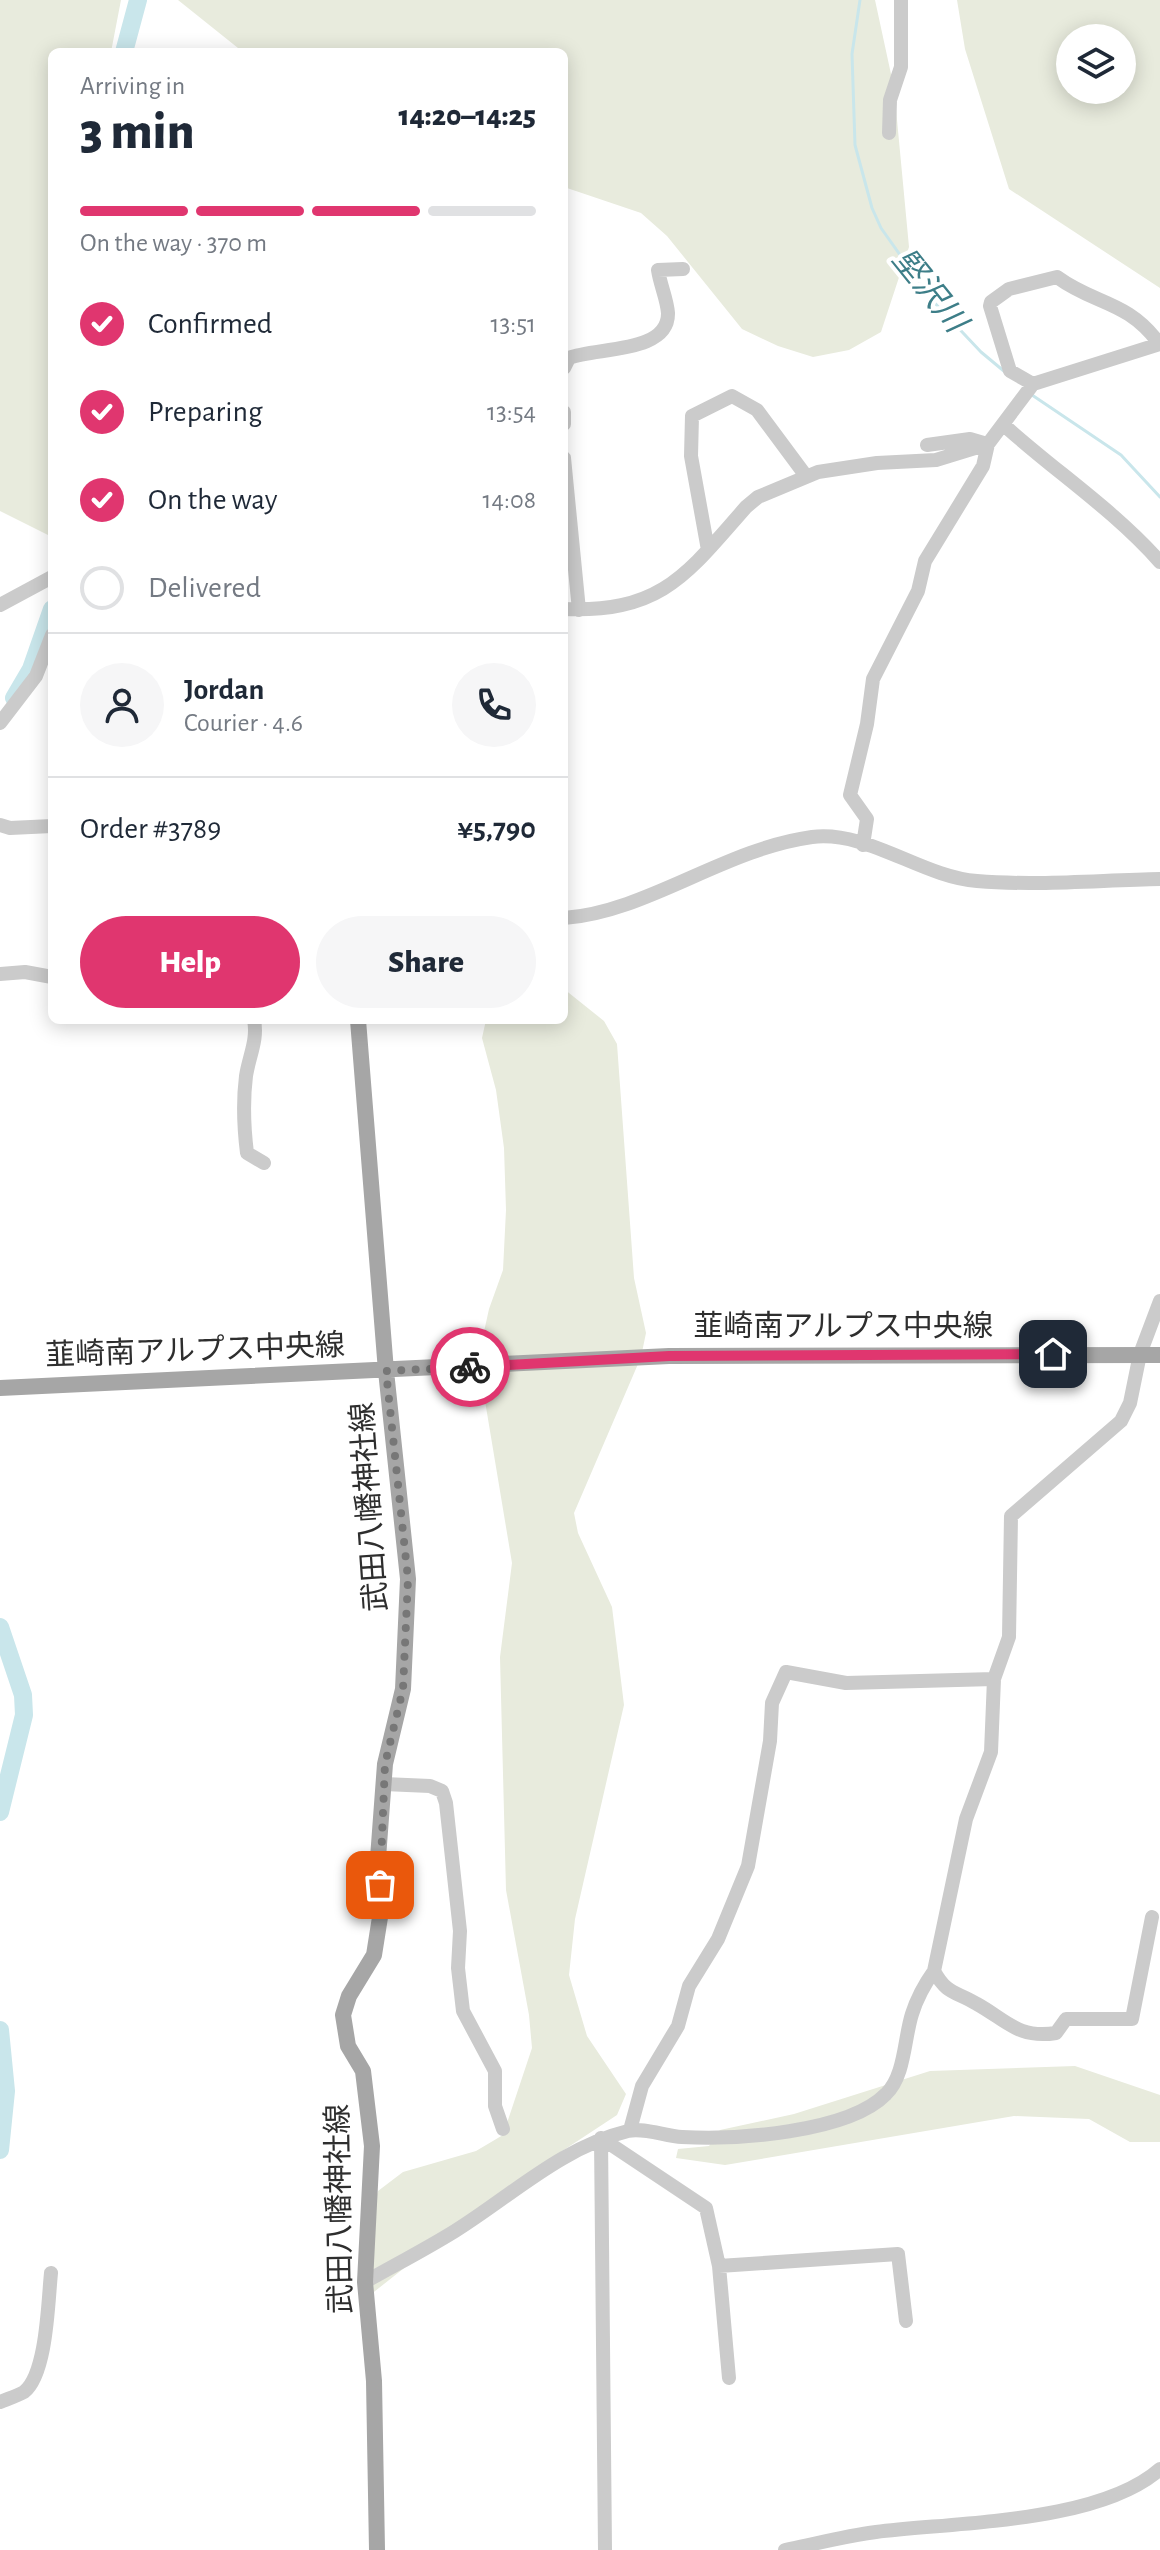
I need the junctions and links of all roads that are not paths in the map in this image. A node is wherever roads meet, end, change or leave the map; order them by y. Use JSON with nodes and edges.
{"nodes":[{"id":1,"x":901,"y":0,"type":"edge"},
{"id":2,"x":889,"y":133,"type":"dead end"},
{"id":3,"x":683,"y":269,"type":"dead end"},
{"id":4,"x":1159,"y":343,"type":"edge"},
{"id":5,"x":568,"y":360,"type":"edge"},
{"id":6,"x":1033,"y":384,"type":"junction"},
{"id":7,"x":1007,"y":420,"type":"junction"},
{"id":8,"x":988,"y":444,"type":"junction"},
{"id":9,"x":927,"y":445,"type":"dead end"},
{"id":10,"x":806,"y":476,"type":"junction"},
{"id":11,"x":568,"y":534,"type":"edge"},
{"id":12,"x":708,"y":550,"type":"junction"},
{"id":13,"x":1160,"y":562,"type":"edge"},
{"id":14,"x":48,"y":579,"type":"edge"},
{"id":15,"x":0,"y":605,"type":"edge"},
{"id":16,"x":572,"y":609,"type":"edge"},
{"id":17,"x":48,"y":645,"type":"edge"},
{"id":18,"x":0,"y":723,"type":"edge"},
{"id":19,"x":0,"y":825,"type":"edge"},
{"id":20,"x":48,"y":826,"type":"edge"},
{"id":21,"x":863,"y":845,"type":"junction"},
{"id":22,"x":1160,"y":879,"type":"edge"},
{"id":23,"x":568,"y":918,"type":"edge"},
{"id":24,"x":0,"y":974,"type":"edge"},
{"id":25,"x":48,"y":976,"type":"edge"},
{"id":26,"x":255,"y":1024,"type":"edge"},
{"id":27,"x":358,"y":1024,"type":"edge"},
{"id":28,"x":264,"y":1163,"type":"dead end"},
{"id":29,"x":1160,"y":1301,"type":"edge"},
{"id":30,"x":1140,"y":1354,"type":"junction"},
{"id":31,"x":1160,"y":1355,"type":"edge"},
{"id":32,"x":386,"y":1371,"type":"junction"},
{"id":33,"x":0,"y":1388,"type":"edge"},
{"id":34,"x":994,"y":1679,"type":"junction"},
{"id":35,"x":384,"y":1784,"type":"junction"},
{"id":36,"x":1152,"y":1917,"type":"dead end"},
{"id":37,"x":934,"y":1971,"type":"junction"},
{"id":38,"x":503,"y":2129,"type":"dead end"},
{"id":39,"x":630,"y":2130,"type":"junction"},
{"id":40,"x":601,"y":2138,"type":"junction"},
{"id":41,"x":719,"y":2266,"type":"junction"},
{"id":42,"x":51,"y":2273,"type":"dead end"},
{"id":43,"x":365,"y":2282,"type":"junction"},
{"id":44,"x":906,"y":2321,"type":"dead end"},
{"id":45,"x":729,"y":2378,"type":"dead end"},
{"id":46,"x":0,"y":2402,"type":"edge"},
{"id":47,"x":1160,"y":2469,"type":"edge"},
{"id":48,"x":377,"y":2550,"type":"edge"},
{"id":49,"x":605,"y":2550,"type":"edge"},
{"id":50,"x":785,"y":2550,"type":"edge"}],
"edges":[{"from":1,"to":2,"type":"street"},
{"from":3,"to":5,"type":"street"},
{"from":4,"to":6,"type":"street"},
{"from":4,"to":6,"type":"street"},
{"from":6,"to":7,"type":"street"},
{"from":7,"to":8,"type":"street"},
{"from":7,"to":13,"type":"street"},
{"from":8,"to":9,"type":"street"},
{"from":8,"to":10,"type":"street"},
{"from":8,"to":21,"type":"street"},
{"from":10,"to":12,"type":"street"},
{"from":10,"to":12,"type":"street"},
{"from":11,"to":16,"type":"street"},
{"from":12,"to":16,"type":"street"},
{"from":14,"to":15,"type":"street"},
{"from":17,"to":18,"type":"street"},
{"from":19,"to":20,"type":"street"},
{"from":21,"to":22,"type":"street"},
{"from":21,"to":23,"type":"street"},
{"from":24,"to":25,"type":"street"},
{"from":26,"to":28,"type":"street"},
{"from":27,"to":32,"type":"main road","name":"武田八幡神社線"},
{"from":29,"to":30,"type":"street"},
{"from":30,"to":31,"type":"main road","name":"韮崎南アルプス中央線"},
{"from":30,"to":32,"type":"main road","name":"韮崎南アルプス中央線"},
{"from":30,"to":34,"type":"street"},
{"from":32,"to":33,"type":"main road","name":"韮崎南アルプス中央線"},
{"from":32,"to":35,"type":"main road","name":"武田八幡神社線"},
{"from":34,"to":37,"type":"street"},
{"from":34,"to":39,"type":"street"},
{"from":35,"to":38,"type":"street"},
{"from":35,"to":43,"type":"main road","name":"武田八幡神社線"},
{"from":36,"to":37,"type":"street"},
{"from":37,"to":39,"type":"street"},
{"from":39,"to":40,"type":"street"},
{"from":40,"to":41,"type":"street"},
{"from":40,"to":43,"type":"street"},
{"from":40,"to":49,"type":"street"},
{"from":41,"to":44,"type":"street"},
{"from":41,"to":45,"type":"street"},
{"from":42,"to":46,"type":"street"},
{"from":43,"to":48,"type":"main road","name":"武田八幡神社線"},
{"from":47,"to":50,"type":"street"}]}
